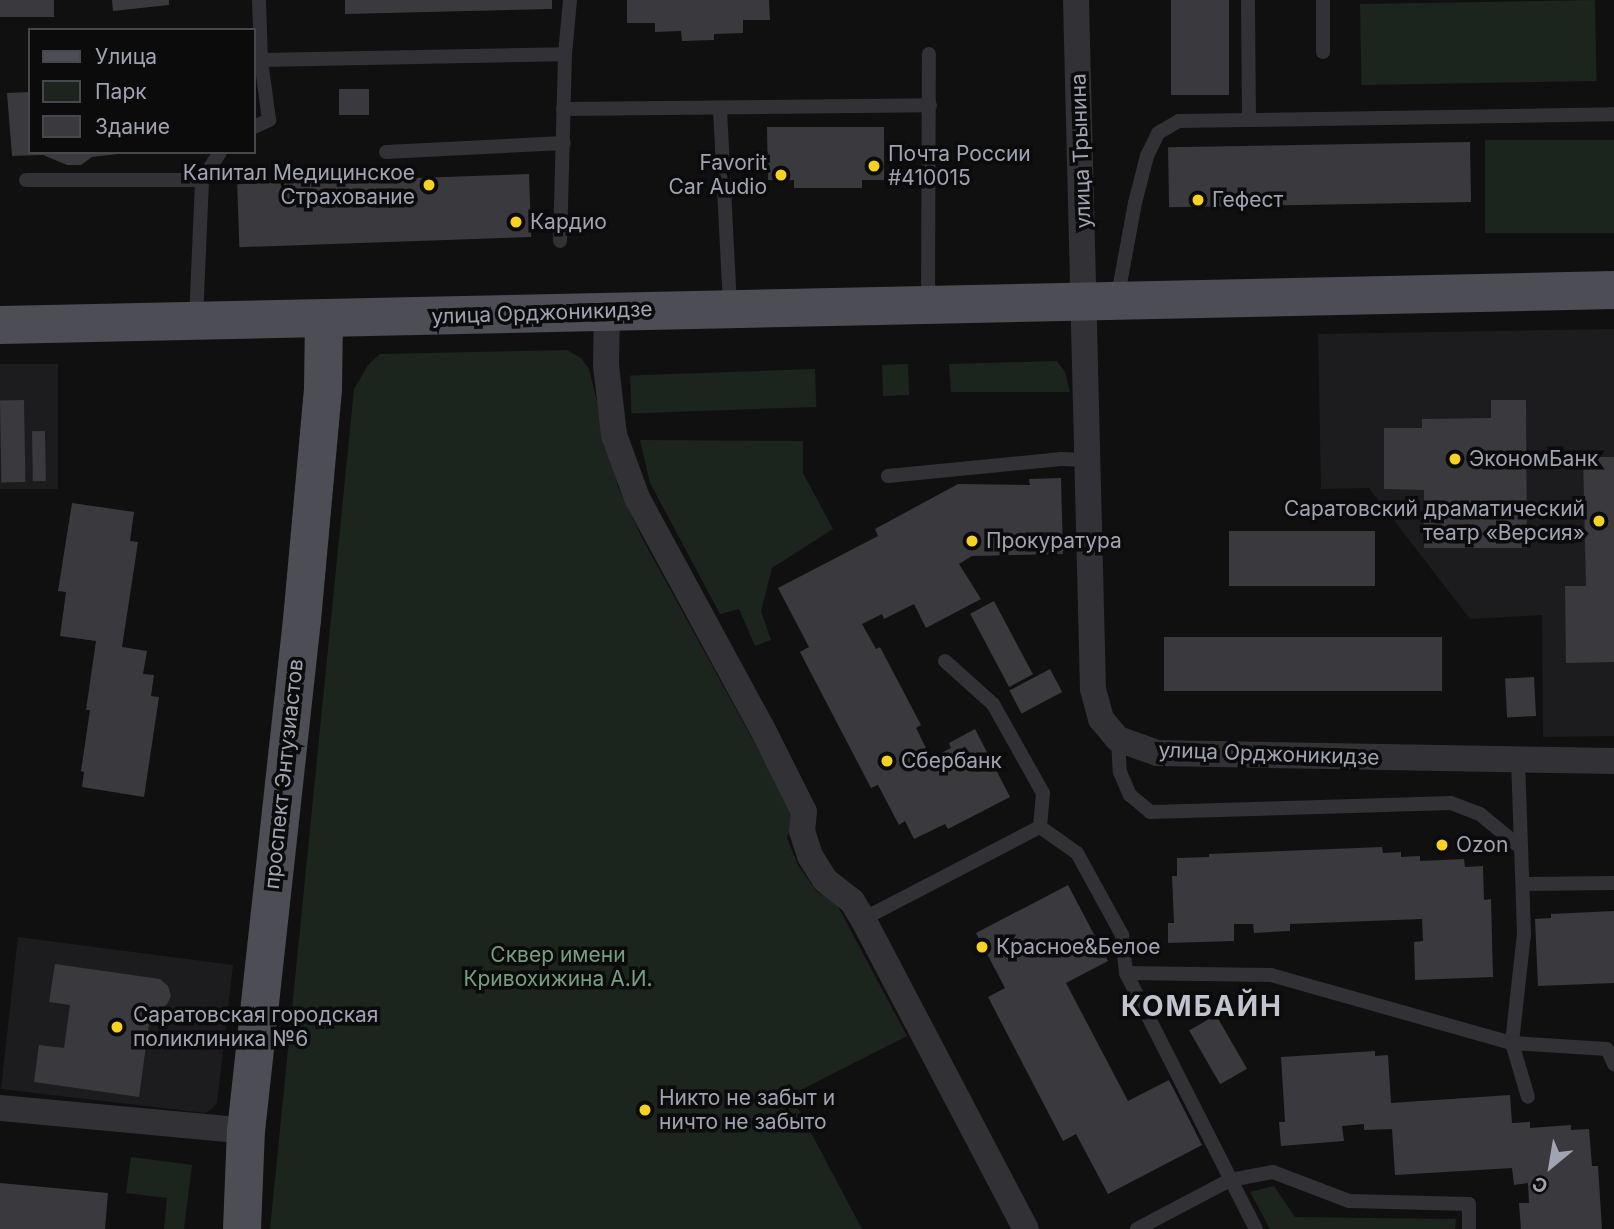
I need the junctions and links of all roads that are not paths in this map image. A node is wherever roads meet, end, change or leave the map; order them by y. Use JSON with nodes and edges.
{"nodes":[{"id":1,"x":259,"y":0,"type":"edge"},
{"id":2,"x":570,"y":0,"type":"edge"},
{"id":3,"x":1076,"y":0,"type":"edge"},
{"id":4,"x":1248,"y":0,"type":"edge"},
{"id":5,"x":1323,"y":0,"type":"edge"},
{"id":6,"x":1323,"y":52,"type":"dead end"},
{"id":7,"x":565,"y":54,"type":"junction"},
{"id":8,"x":929,"y":54,"type":"dead end"},
{"id":9,"x":261,"y":60,"type":"junction"},
{"id":10,"x":930,"y":105,"type":"junction"},
{"id":11,"x":564,"y":109,"type":"junction"},
{"id":12,"x":720,"y":109,"type":"junction"},
{"id":13,"x":1614,"y":114,"type":"edge"},
{"id":14,"x":1249,"y":120,"type":"junction"},
{"id":15,"x":256,"y":126,"type":"edge"},
{"id":16,"x":564,"y":143,"type":"junction"},
{"id":17,"x":386,"y":152,"type":"dead end"},
{"id":18,"x":219,"y":154,"type":"edge"},
{"id":19,"x":26,"y":180,"type":"dead end"},
{"id":20,"x":202,"y":180,"type":"junction"},
{"id":21,"x":560,"y":241,"type":"dead end"},
{"id":22,"x":1614,"y":290,"type":"edge"},
{"id":23,"x":1100,"y":302,"type":"junction"},
{"id":24,"x":928,"y":304,"type":"junction"},
{"id":25,"x":730,"y":308,"type":"junction"},
{"id":26,"x":607,"y":312,"type":"junction"},
{"id":27,"x":196,"y":320,"type":"junction"},
{"id":28,"x":324,"y":320,"type":"junction"},
{"id":29,"x":0,"y":325,"type":"edge"},
{"id":30,"x":1087,"y":460,"type":"junction"},
{"id":31,"x":888,"y":476,"type":"dead end"},
{"id":32,"x":945,"y":661,"type":"dead end"},
{"id":33,"x":1118,"y":739,"type":"junction"},
{"id":34,"x":1518,"y":760,"type":"junction"},
{"id":35,"x":1614,"y":761,"type":"edge"},
{"id":36,"x":1040,"y":827,"type":"junction"},
{"id":37,"x":1520,"y":847,"type":"junction"},
{"id":38,"x":1614,"y":883,"type":"edge"},
{"id":39,"x":1524,"y":884,"type":"junction"},
{"id":40,"x":863,"y":919,"type":"junction"},
{"id":41,"x":1126,"y":973,"type":"junction"},
{"id":42,"x":1512,"y":1042,"type":"junction"},
{"id":43,"x":1614,"y":1063,"type":"edge"},
{"id":44,"x":1528,"y":1097,"type":"dead end"},
{"id":45,"x":0,"y":1108,"type":"edge"},
{"id":46,"x":246,"y":1131,"type":"junction"},
{"id":47,"x":1230,"y":1180,"type":"junction"},
{"id":48,"x":242,"y":1229,"type":"edge"},
{"id":49,"x":1027,"y":1229,"type":"edge"},
{"id":50,"x":1137,"y":1229,"type":"edge"},
{"id":51,"x":1256,"y":1229,"type":"edge"},
{"id":52,"x":1469,"y":1229,"type":"edge"}],
"edges":[{"from":1,"to":9,"type":"lane"},
{"from":2,"to":7,"type":"lane"},
{"from":3,"to":23,"type":"street","name":"улица Трынина"},
{"from":4,"to":14,"type":"lane"},
{"from":5,"to":6,"type":"lane"},
{"from":7,"to":9,"type":"lane"},
{"from":7,"to":11,"type":"lane"},
{"from":8,"to":10,"type":"lane"},
{"from":9,"to":15,"type":"lane"},
{"from":10,"to":12,"type":"lane"},
{"from":10,"to":24,"type":"lane"},
{"from":11,"to":12,"type":"lane"},
{"from":11,"to":16,"type":"lane"},
{"from":12,"to":25,"type":"lane"},
{"from":13,"to":14,"type":"lane"},
{"from":14,"to":23,"type":"lane"},
{"from":16,"to":17,"type":"lane"},
{"from":16,"to":21,"type":"lane"},
{"from":18,"to":20,"type":"lane"},
{"from":19,"to":20,"type":"lane"},
{"from":20,"to":27,"type":"lane"},
{"from":22,"to":23,"type":"main road","name":"улица Орджоникидзе"},
{"from":23,"to":24,"type":"main road","name":"улица Орджоникидзе"},
{"from":23,"to":30,"type":"street"},
{"from":24,"to":25,"type":"main road","name":"улица Орджоникидзе"},
{"from":25,"to":26,"type":"main road","name":"улица Орджоникидзе"},
{"from":26,"to":28,"type":"main road","name":"улица Орджоникидзе"},
{"from":26,"to":40,"type":"street"},
{"from":27,"to":28,"type":"main road","name":"улица Орджоникидзе"},
{"from":27,"to":29,"type":"main road","name":"улица Орджоникидзе"},
{"from":28,"to":46,"type":"main road","name":"проспект Энтузиастов"},
{"from":30,"to":31,"type":"lane"},
{"from":30,"to":33,"type":"street"},
{"from":32,"to":36,"type":"lane"},
{"from":33,"to":34,"type":"street","name":"улица Орджоникидзе"},
{"from":33,"to":37,"type":"lane"},
{"from":34,"to":35,"type":"street","name":"улица Орджоникидзе"},
{"from":34,"to":37,"type":"lane"},
{"from":36,"to":40,"type":"lane"},
{"from":36,"to":41,"type":"lane"},
{"from":37,"to":39,"type":"lane"},
{"from":38,"to":39,"type":"lane"},
{"from":39,"to":42,"type":"lane"},
{"from":40,"to":49,"type":"street"},
{"from":41,"to":42,"type":"lane"},
{"from":41,"to":47,"type":"lane"},
{"from":42,"to":43,"type":"lane"},
{"from":42,"to":44,"type":"lane"},
{"from":45,"to":46,"type":"street"},
{"from":46,"to":48,"type":"main road","name":"проспект Энтузиастов"},
{"from":47,"to":50,"type":"lane"},
{"from":47,"to":51,"type":"lane"},
{"from":47,"to":52,"type":"lane"}]}
